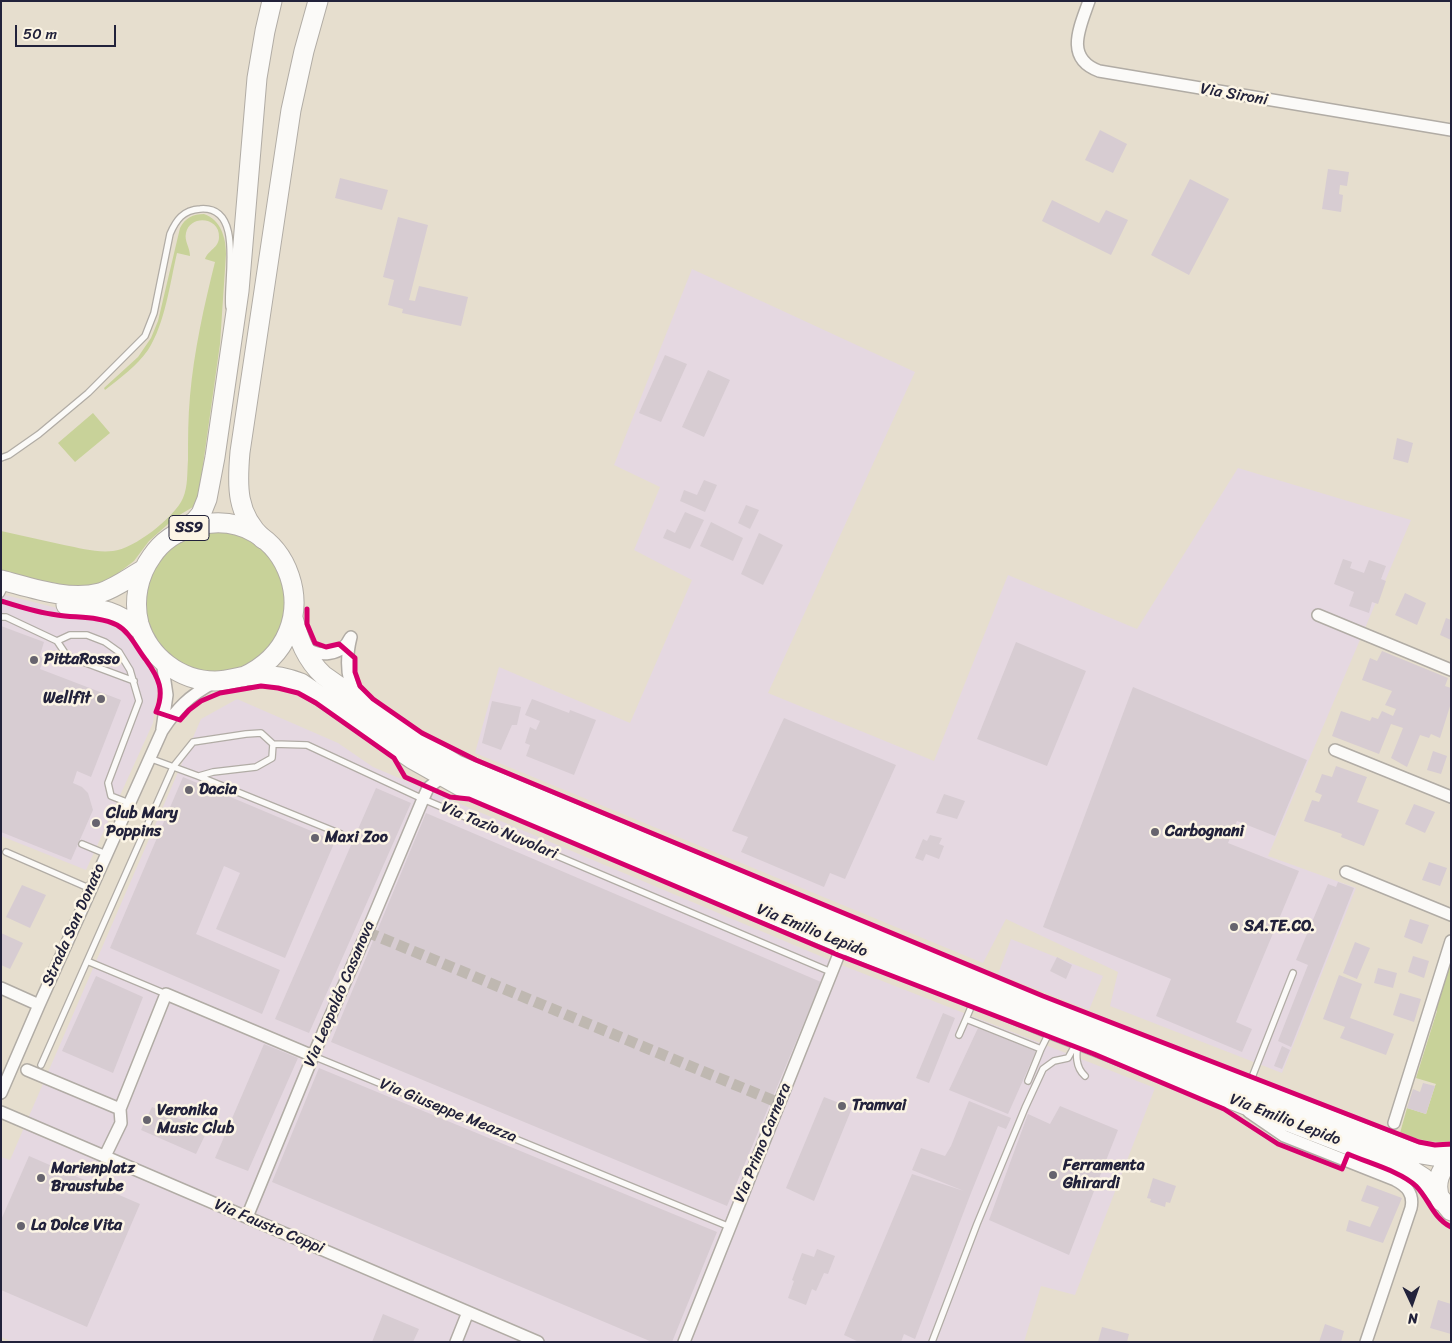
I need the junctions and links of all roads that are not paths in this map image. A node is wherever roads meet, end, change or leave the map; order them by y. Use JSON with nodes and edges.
{"nodes":[{"id":1,"x":272,"y":1,"type":"edge"},
{"id":2,"x":318,"y":1,"type":"edge"},
{"id":3,"x":1089,"y":1,"type":"edge"},
{"id":4,"x":1451,"y":130,"type":"edge"},
{"id":5,"x":233,"y":340,"type":"junction"},
{"id":6,"x":1,"y":458,"type":"edge"},
{"id":7,"x":178,"y":533,"type":"junction"},
{"id":8,"x":263,"y":539,"type":"junction"},
{"id":9,"x":144,"y":569,"type":"junction"},
{"id":10,"x":2,"y":589,"type":"edge"},
{"id":11,"x":1318,"y":615,"type":"dead end"},
{"id":12,"x":1,"y":617,"type":"edge"},
{"id":13,"x":293,"y":618,"type":"junction"},
{"id":14,"x":141,"y":630,"type":"junction"},
{"id":15,"x":58,"y":641,"type":"junction"},
{"id":16,"x":300,"y":641,"type":"junction"},
{"id":17,"x":162,"y":660,"type":"junction"},
{"id":18,"x":1451,"y":670,"type":"edge"},
{"id":19,"x":242,"y":677,"type":"junction"},
{"id":20,"x":134,"y":681,"type":"junction"},
{"id":21,"x":217,"y":681,"type":"junction"},
{"id":22,"x":368,"y":707,"type":"junction"},
{"id":23,"x":162,"y":731,"type":"junction"},
{"id":24,"x":273,"y":744,"type":"junction"},
{"id":25,"x":1335,"y":750,"type":"dead end"},
{"id":26,"x":149,"y":758,"type":"junction"},
{"id":27,"x":173,"y":767,"type":"junction"},
{"id":28,"x":198,"y":776,"type":"junction"},
{"id":29,"x":442,"y":776,"type":"junction"},
{"id":30,"x":1451,"y":797,"type":"edge"},
{"id":31,"x":423,"y":799,"type":"junction"},
{"id":32,"x":129,"y":803,"type":"junction"},
{"id":33,"x":341,"y":834,"type":"dead end"},
{"id":34,"x":82,"y":844,"type":"dead end"},
{"id":35,"x":4,"y":854,"type":"edge"},
{"id":36,"x":106,"y":854,"type":"junction"},
{"id":37,"x":1346,"y":872,"type":"dead end"},
{"id":38,"x":91,"y":889,"type":"junction"},
{"id":39,"x":1451,"y":915,"type":"edge"},
{"id":40,"x":1451,"y":941,"type":"edge"},
{"id":41,"x":843,"y":944,"type":"junction"},
{"id":42,"x":87,"y":961,"type":"junction"},
{"id":43,"x":831,"y":972,"type":"junction"},
{"id":44,"x":1293,"y":973,"type":"dead end"},
{"id":45,"x":1,"y":988,"type":"edge"},
{"id":46,"x":166,"y":994,"type":"junction"},
{"id":47,"x":975,"y":998,"type":"junction"},
{"id":48,"x":39,"y":1005,"type":"junction"},
{"id":49,"x":966,"y":1019,"type":"junction"},
{"id":50,"x":1046,"y":1027,"type":"junction"},
{"id":51,"x":959,"y":1035,"type":"dead end"},
{"id":52,"x":1078,"y":1040,"type":"junction"},
{"id":53,"x":1042,"y":1049,"type":"junction"},
{"id":54,"x":313,"y":1056,"type":"junction"},
{"id":55,"x":41,"y":1065,"type":"dead end"},
{"id":56,"x":27,"y":1070,"type":"dead end"},
{"id":57,"x":1085,"y":1076,"type":"dead end"},
{"id":58,"x":1028,"y":1081,"type":"dead end"},
{"id":59,"x":1248,"y":1088,"type":"junction"},
{"id":60,"x":1,"y":1094,"type":"edge"},
{"id":61,"x":1222,"y":1096,"type":"junction"},
{"id":62,"x":120,"y":1109,"type":"junction"},
{"id":63,"x":1,"y":1112,"type":"edge"},
{"id":64,"x":1394,"y":1123,"type":"dead end"},
{"id":65,"x":105,"y":1156,"type":"junction"},
{"id":66,"x":1451,"y":1158,"type":"edge"},
{"id":67,"x":1446,"y":1207,"type":"edge"},
{"id":68,"x":247,"y":1217,"type":"junction"},
{"id":69,"x":730,"y":1227,"type":"junction"},
{"id":70,"x":468,"y":1312,"type":"junction"},
{"id":71,"x":456,"y":1342,"type":"edge"},
{"id":72,"x":538,"y":1342,"type":"edge"},
{"id":73,"x":684,"y":1342,"type":"edge"},
{"id":74,"x":932,"y":1342,"type":"edge"},
{"id":75,"x":1366,"y":1342,"type":"edge"}],
"edges":[{"from":1,"to":5,"type":"main road"},
{"from":2,"to":8,"type":"main road"},
{"from":3,"to":4,"type":"street","name":"Via Sironi"},
{"from":5,"to":6,"type":"lane"},
{"from":5,"to":7,"type":"main road"},
{"from":7,"to":8,"type":"main road","number":"SS9"},
{"from":7,"to":9,"type":"main road","number":"SS9"},
{"from":8,"to":13,"type":"main road","number":"SS9"},
{"from":9,"to":10,"type":"main road","number":"SS9"},
{"from":9,"to":14,"type":"main road","number":"SS9"},
{"from":10,"to":14,"type":"main road","number":"SS9"},
{"from":11,"to":18,"type":"street"},
{"from":12,"to":15,"type":"lane"},
{"from":13,"to":16,"type":"main road","name":"Via Emilio Lepido","number":"SS9"},
{"from":13,"to":19,"type":"main road","number":"SS9"},
{"from":14,"to":17,"type":"main road","number":"SS9"},
{"from":15,"to":20,"type":"lane"},
{"from":15,"to":20,"type":"lane"},
{"from":16,"to":22,"type":"main road","name":"Via Emilio Lepido","number":"SS9"},
{"from":16,"to":22,"type":"street","name":"Via Emilio Lepido"},
{"from":17,"to":21,"type":"main road","number":"SS9"},
{"from":17,"to":23,"type":"street","name":"Strada San Donato"},
{"from":19,"to":21,"type":"main road","number":"SS9"},
{"from":19,"to":29,"type":"main road","name":"Via Emilio Lepido","number":"SS9"},
{"from":20,"to":32,"type":"lane"},
{"from":21,"to":23,"type":"street","name":"Strada San Donato"},
{"from":22,"to":59,"type":"main road","name":"Via Emilio Lepido","number":"SS9"},
{"from":23,"to":26,"type":"street","name":"Strada San Donato"},
{"from":24,"to":27,"type":"lane","name":"Via Tazio Nuvolari"},
{"from":24,"to":28,"type":"lane"},
{"from":24,"to":31,"type":"lane","name":"Via Tazio Nuvolari"},
{"from":25,"to":30,"type":"street"},
{"from":26,"to":27,"type":"lane"},
{"from":26,"to":32,"type":"street","name":"Strada San Donato"},
{"from":27,"to":28,"type":"lane"},
{"from":27,"to":42,"type":"lane"},
{"from":28,"to":33,"type":"lane"},
{"from":29,"to":31,"type":"street","name":"Via Leopoldo Casanova"},
{"from":29,"to":41,"type":"main road","name":"Via Emilio Lepido","number":"SS9"},
{"from":31,"to":43,"type":"lane","name":"Via Tazio Nuvolari"},
{"from":31,"to":54,"type":"street","name":"Via Leopoldo Casanova"},
{"from":32,"to":36,"type":"street","name":"Strada San Donato"},
{"from":34,"to":36,"type":"lane"},
{"from":35,"to":38,"type":"lane"},
{"from":36,"to":38,"type":"street","name":"Strada San Donato"},
{"from":37,"to":39,"type":"street"},
{"from":38,"to":48,"type":"street","name":"Strada San Donato"},
{"from":40,"to":64,"type":"street"},
{"from":41,"to":43,"type":"street","name":"Via Primo Carnera"},
{"from":41,"to":47,"type":"main road","name":"Via Emilio Lepido","number":"SS9"},
{"from":42,"to":46,"type":"lane"},
{"from":42,"to":55,"type":"lane"},
{"from":43,"to":69,"type":"street","name":"Via Primo Carnera"},
{"from":44,"to":59,"type":"lane"},
{"from":45,"to":48,"type":"street"},
{"from":46,"to":54,"type":"street","name":"Via Giuseppe Meazza"},
{"from":46,"to":62,"type":"street"},
{"from":47,"to":49,"type":"lane"},
{"from":47,"to":50,"type":"main road","name":"Via Emilio Lepido","number":"SS9"},
{"from":48,"to":60,"type":"street","name":"Strada San Donato"},
{"from":49,"to":51,"type":"lane"},
{"from":49,"to":53,"type":"lane"},
{"from":50,"to":52,"type":"main road","name":"Via Emilio Lepido","number":"SS9"},
{"from":50,"to":53,"type":"lane"},
{"from":52,"to":57,"type":"lane"},
{"from":52,"to":61,"type":"main road","name":"Via Emilio Lepido","number":"SS9"},
{"from":52,"to":74,"type":"lane"},
{"from":53,"to":58,"type":"lane"},
{"from":54,"to":68,"type":"street","name":"Via Leopoldo Casanova"},
{"from":54,"to":69,"type":"lane","name":"Via Giuseppe Meazza"},
{"from":56,"to":62,"type":"street"},
{"from":59,"to":66,"type":"main road","name":"Via Emilio Lepido","number":"SS9"},
{"from":61,"to":67,"type":"main road","name":"Via Emilio Lepido","number":"SS9"},
{"from":61,"to":75,"type":"street"},
{"from":62,"to":65,"type":"street"},
{"from":63,"to":65,"type":"street","name":"Via Fausto Coppi"},
{"from":65,"to":68,"type":"street","name":"Via Fausto Coppi"},
{"from":66,"to":67,"type":"main road","name":"Via Emilio Lepido"},
{"from":68,"to":70,"type":"street","name":"Via Fausto Coppi"},
{"from":69,"to":73,"type":"street","name":"Via Primo Carnera"},
{"from":70,"to":71,"type":"street"},
{"from":70,"to":72,"type":"street","name":"Via Fausto Coppi"}]}
